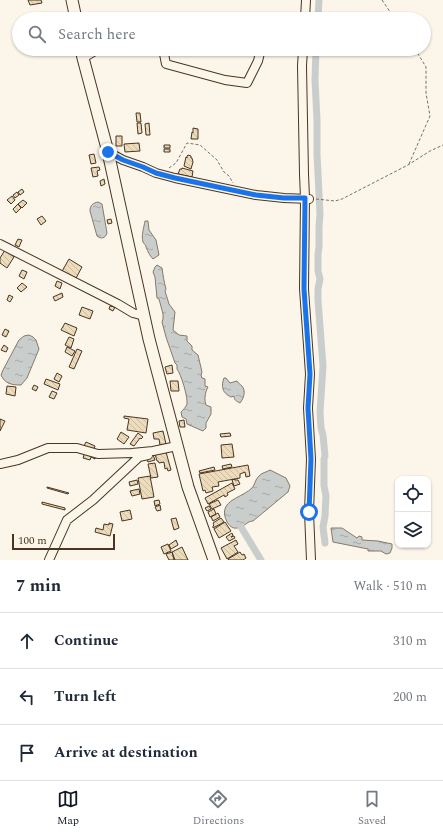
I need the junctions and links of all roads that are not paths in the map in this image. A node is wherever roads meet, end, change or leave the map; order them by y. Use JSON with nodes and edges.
{"nodes":[{"id":1,"x":72,"y":0,"type":"edge"},
{"id":2,"x":306,"y":0,"type":"edge"},
{"id":3,"x":75,"y":12,"type":"edge"},
{"id":4,"x":305,"y":12,"type":"edge"},
{"id":5,"x":83,"y":56,"type":"edge"},
{"id":6,"x":164,"y":56,"type":"edge"},
{"id":7,"x":259,"y":56,"type":"edge"},
{"id":8,"x":303,"y":56,"type":"edge"},
{"id":9,"x":108,"y":152,"type":"junction"},
{"id":10,"x":308,"y":198,"type":"junction"},
{"id":11,"x":0,"y":244,"type":"edge"},
{"id":12,"x":144,"y":316,"type":"junction"},
{"id":13,"x":177,"y":446,"type":"junction"},
{"id":14,"x":0,"y":464,"type":"edge"},
{"id":15,"x":49,"y":560,"type":"edge"},
{"id":16,"x":214,"y":560,"type":"edge"},
{"id":17,"x":311,"y":560,"type":"edge"}],
"edges":[{"from":1,"to":3,"type":"highway"},
{"from":2,"to":4,"type":"street"},
{"from":5,"to":9,"type":"highway"},
{"from":6,"to":7,"type":"street"},
{"from":8,"to":10,"type":"street"},
{"from":9,"to":10,"type":"street"},
{"from":9,"to":12,"type":"highway"},
{"from":10,"to":17,"type":"street"},
{"from":11,"to":12,"type":"street"},
{"from":12,"to":13,"type":"highway"},
{"from":13,"to":14,"type":"street"},
{"from":13,"to":15,"type":"street"},
{"from":13,"to":16,"type":"highway"}]}
